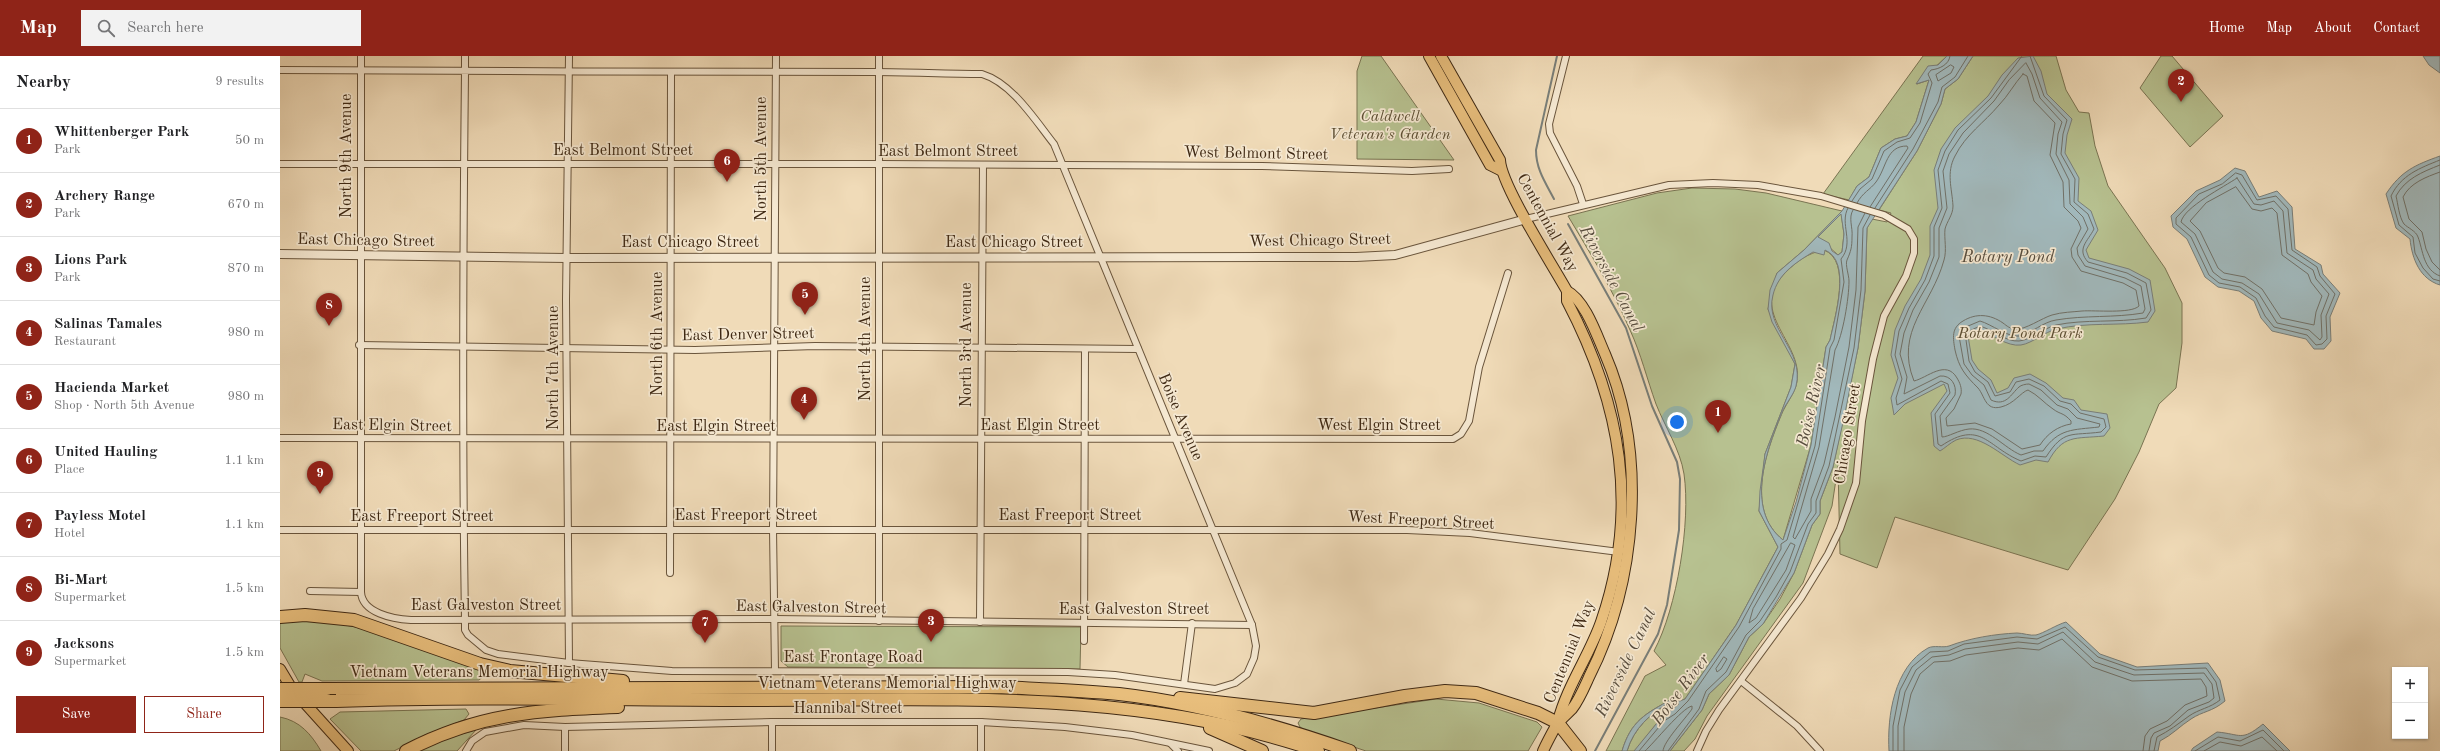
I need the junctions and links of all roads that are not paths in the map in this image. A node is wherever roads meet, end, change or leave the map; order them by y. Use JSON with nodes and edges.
{"nodes":[{"id":1,"x":361,"y":56,"type":"edge"},
{"id":2,"x":465,"y":56,"type":"edge"},
{"id":3,"x":569,"y":56,"type":"edge"},
{"id":4,"x":776,"y":56,"type":"edge"},
{"id":5,"x":879,"y":56,"type":"edge"},
{"id":6,"x":1429,"y":56,"type":"edge"},
{"id":7,"x":1441,"y":56,"type":"edge"},
{"id":8,"x":1566,"y":56,"type":"edge"},
{"id":9,"x":280,"y":70,"type":"edge"},
{"id":10,"x":361,"y":70,"type":"junction"},
{"id":11,"x":465,"y":72,"type":"junction"},
{"id":12,"x":569,"y":72,"type":"junction"},
{"id":13,"x":671,"y":72,"type":"junction"},
{"id":14,"x":776,"y":72,"type":"junction"},
{"id":15,"x":879,"y":72,"type":"junction"},
{"id":16,"x":464,"y":163,"type":"junction"},
{"id":17,"x":568,"y":163,"type":"junction"},
{"id":18,"x":280,"y":164,"type":"edge"},
{"id":19,"x":360,"y":164,"type":"junction"},
{"id":20,"x":671,"y":164,"type":"junction"},
{"id":21,"x":775,"y":164,"type":"junction"},
{"id":22,"x":879,"y":164,"type":"junction"},
{"id":23,"x":983,"y":165,"type":"junction"},
{"id":24,"x":1063,"y":165,"type":"junction"},
{"id":25,"x":1449,"y":169,"type":"dead end"},
{"id":26,"x":1500,"y":170,"type":"junction"},
{"id":27,"x":1842,"y":203,"type":"joint"},
{"id":28,"x":1583,"y":204,"type":"junction"},
{"id":29,"x":1526,"y":218,"type":"junction"},
{"id":30,"x":280,"y":254,"type":"edge"},
{"id":31,"x":360,"y":256,"type":"junction"},
{"id":32,"x":464,"y":256,"type":"junction"},
{"id":33,"x":879,"y":256,"type":"junction"},
{"id":34,"x":1100,"y":256,"type":"junction"},
{"id":35,"x":671,"y":257,"type":"junction"},
{"id":36,"x":775,"y":257,"type":"junction"},
{"id":37,"x":981,"y":257,"type":"junction"},
{"id":38,"x":567,"y":258,"type":"junction"},
{"id":39,"x":1508,"y":273,"type":"dead end"},
{"id":40,"x":1567,"y":291,"type":"junction"},
{"id":41,"x":360,"y":346,"type":"junction"},
{"id":42,"x":463,"y":346,"type":"junction"},
{"id":43,"x":879,"y":346,"type":"junction"},
{"id":44,"x":981,"y":347,"type":"junction"},
{"id":45,"x":774,"y":348,"type":"junction"},
{"id":46,"x":567,"y":349,"type":"junction"},
{"id":47,"x":1085,"y":349,"type":"junction"},
{"id":48,"x":1138,"y":349,"type":"junction"},
{"id":49,"x":671,"y":350,"type":"junction"},
{"id":50,"x":280,"y":438,"type":"edge"},
{"id":51,"x":361,"y":439,"type":"junction"},
{"id":52,"x":773,"y":439,"type":"junction"},
{"id":53,"x":879,"y":439,"type":"junction"},
{"id":54,"x":1084,"y":439,"type":"junction"},
{"id":55,"x":1176,"y":439,"type":"junction"},
{"id":56,"x":462,"y":440,"type":"junction"},
{"id":57,"x":567,"y":440,"type":"junction"},
{"id":58,"x":671,"y":440,"type":"junction"},
{"id":59,"x":980,"y":440,"type":"junction"},
{"id":60,"x":568,"y":529,"type":"junction"},
{"id":61,"x":671,"y":529,"type":"junction"},
{"id":62,"x":773,"y":529,"type":"junction"},
{"id":63,"x":879,"y":529,"type":"junction"},
{"id":64,"x":980,"y":529,"type":"junction"},
{"id":65,"x":1086,"y":529,"type":"junction"},
{"id":66,"x":1212,"y":529,"type":"junction"},
{"id":67,"x":280,"y":530,"type":"edge"},
{"id":68,"x":361,"y":530,"type":"junction"},
{"id":69,"x":464,"y":530,"type":"junction"},
{"id":70,"x":1617,"y":552,"type":"junction"},
{"id":71,"x":1628,"y":554,"type":"junction"},
{"id":72,"x":670,"y":573,"type":"dead end"},
{"id":73,"x":310,"y":591,"type":"dead end"},
{"id":74,"x":361,"y":592,"type":"junction"},
{"id":75,"x":280,"y":617,"type":"edge"},
{"id":76,"x":465,"y":619,"type":"junction"},
{"id":77,"x":568,"y":619,"type":"junction"},
{"id":78,"x":775,"y":619,"type":"junction"},
{"id":79,"x":879,"y":621,"type":"junction"},
{"id":80,"x":980,"y":622,"type":"junction"},
{"id":81,"x":1085,"y":623,"type":"junction"},
{"id":82,"x":1192,"y":623,"type":"junction"},
{"id":83,"x":1252,"y":625,"type":"junction"},
{"id":84,"x":1084,"y":641,"type":"dead end"},
{"id":85,"x":569,"y":663,"type":"junction"},
{"id":86,"x":280,"y":669,"type":"edge"},
{"id":87,"x":775,"y":671,"type":"junction"},
{"id":88,"x":1241,"y":678,"type":"joint"},
{"id":89,"x":1741,"y":681,"type":"junction"},
{"id":90,"x":1184,"y":684,"type":"junction"},
{"id":91,"x":677,"y":687,"type":"junction"},
{"id":92,"x":280,"y":690,"type":"edge"},
{"id":93,"x":1121,"y":694,"type":"junction"},
{"id":94,"x":664,"y":700,"type":"junction"},
{"id":95,"x":280,"y":701,"type":"edge"},
{"id":96,"x":1191,"y":719,"type":"junction"},
{"id":97,"x":772,"y":722,"type":"junction"},
{"id":98,"x":981,"y":722,"type":"junction"},
{"id":99,"x":1558,"y":723,"type":"junction"},
{"id":100,"x":565,"y":726,"type":"junction"},
{"id":101,"x":1169,"y":743,"type":"junction"},
{"id":102,"x":1579,"y":749,"type":"edge"},
{"id":103,"x":348,"y":751,"type":"edge"},
{"id":104,"x":406,"y":751,"type":"edge"},
{"id":105,"x":466,"y":751,"type":"edge"},
{"id":106,"x":565,"y":751,"type":"edge"},
{"id":107,"x":772,"y":751,"type":"edge"},
{"id":108,"x":981,"y":751,"type":"edge"},
{"id":109,"x":1178,"y":751,"type":"edge"},
{"id":110,"x":1209,"y":751,"type":"edge"},
{"id":111,"x":1262,"y":751,"type":"edge"},
{"id":112,"x":1318,"y":751,"type":"edge"},
{"id":113,"x":1350,"y":751,"type":"edge"},
{"id":114,"x":1543,"y":751,"type":"edge"},
{"id":115,"x":1697,"y":751,"type":"edge"},
{"id":116,"x":1820,"y":751,"type":"edge"}],
"edges":[{"from":1,"to":10,"type":"street","name":"North 9th Avenue"},
{"from":2,"to":11,"type":"street"},
{"from":3,"to":12,"type":"street","name":"North 7th Avenue"},
{"from":4,"to":14,"type":"street","name":"North 5th Avenue"},
{"from":5,"to":15,"type":"street","name":"North 4th Avenue"},
{"from":6,"to":26,"type":"main road","name":"Centennial Way"},
{"from":7,"to":26,"type":"main road","name":"Centennial Way"},
{"from":8,"to":28,"type":"street"},
{"from":9,"to":10,"type":"street","name":"Boise Avenue"},
{"from":10,"to":11,"type":"street","name":"Boise Avenue"},
{"from":10,"to":19,"type":"street","name":"North 9th Avenue"},
{"from":11,"to":12,"type":"street","name":"Boise Avenue"},
{"from":11,"to":16,"type":"street"},
{"from":12,"to":13,"type":"street","name":"Boise Avenue"},
{"from":12,"to":17,"type":"street","name":"North 7th Avenue"},
{"from":13,"to":14,"type":"street","name":"Boise Avenue"},
{"from":13,"to":20,"type":"street","name":"North 6th Avenue"},
{"from":14,"to":15,"type":"street","name":"Boise Avenue"},
{"from":14,"to":21,"type":"street","name":"North 5th Avenue"},
{"from":15,"to":22,"type":"street","name":"North 4th Avenue"},
{"from":15,"to":24,"type":"street","name":"Boise Avenue"},
{"from":16,"to":17,"type":"street","name":"East Belmont Street"},
{"from":16,"to":19,"type":"street","name":"East Belmont Street"},
{"from":16,"to":32,"type":"street"},
{"from":17,"to":20,"type":"street","name":"East Belmont Street"},
{"from":17,"to":38,"type":"street","name":"North 7th Avenue"},
{"from":18,"to":19,"type":"street","name":"East Belmont Street"},
{"from":19,"to":31,"type":"street","name":"North 9th Avenue"},
{"from":20,"to":21,"type":"street","name":"East Belmont Street"},
{"from":20,"to":35,"type":"street","name":"North 6th Avenue"},
{"from":21,"to":22,"type":"street","name":"East Belmont Street"},
{"from":21,"to":36,"type":"street","name":"North 5th Avenue"},
{"from":22,"to":23,"type":"street","name":"East Belmont Street"},
{"from":22,"to":33,"type":"street","name":"North 4th Avenue"},
{"from":23,"to":24,"type":"street","name":"East Belmont Street"},
{"from":23,"to":37,"type":"street","name":"North 3rd Avenue"},
{"from":24,"to":25,"type":"street","name":"West Belmont Street"},
{"from":24,"to":34,"type":"street","name":"Boise Avenue"},
{"from":26,"to":29,"type":"main road","name":"Centennial Way"},
{"from":27,"to":28,"type":"street","name":"West Chicago Street"},
{"from":27,"to":89,"type":"street","name":"Chicago Street"},
{"from":28,"to":29,"type":"street","name":"West Chicago Street"},
{"from":29,"to":34,"type":"street","name":"West Chicago Street"},
{"from":29,"to":40,"type":"main road","name":"Centennial Way"},
{"from":30,"to":31,"type":"street","name":"East Chicago Street"},
{"from":31,"to":32,"type":"street","name":"East Chicago Street"},
{"from":31,"to":41,"type":"street","name":"North 9th Avenue"},
{"from":32,"to":38,"type":"street","name":"East Chicago Street"},
{"from":32,"to":42,"type":"street"},
{"from":33,"to":36,"type":"street","name":"East Chicago Street"},
{"from":33,"to":37,"type":"street","name":"East Chicago Street"},
{"from":33,"to":43,"type":"street","name":"North 4th Avenue"},
{"from":34,"to":37,"type":"street","name":"East Chicago Street"},
{"from":34,"to":48,"type":"street","name":"Boise Avenue"},
{"from":35,"to":36,"type":"street","name":"East Chicago Street"},
{"from":35,"to":38,"type":"street","name":"East Chicago Street"},
{"from":35,"to":49,"type":"street","name":"North 6th Avenue"},
{"from":36,"to":45,"type":"street","name":"North 5th Avenue"},
{"from":37,"to":44,"type":"street","name":"North 3rd Avenue"},
{"from":38,"to":46,"type":"street","name":"North 7th Avenue"},
{"from":39,"to":55,"type":"street","name":"West Elgin Street"},
{"from":40,"to":70,"type":"main road","name":"Centennial Way"},
{"from":40,"to":71,"type":"main road","name":"Centennial Way"},
{"from":41,"to":42,"type":"street","name":"East Denver Street"},
{"from":41,"to":51,"type":"street","name":"North 9th Avenue"},
{"from":42,"to":46,"type":"street","name":"East Denver Street"},
{"from":42,"to":56,"type":"street"},
{"from":43,"to":44,"type":"street","name":"East Denver Street"},
{"from":43,"to":45,"type":"street","name":"East Denver Street"},
{"from":43,"to":53,"type":"street","name":"North 4th Avenue"},
{"from":44,"to":47,"type":"street","name":"East Denver Street"},
{"from":44,"to":59,"type":"street","name":"North 3rd Avenue"},
{"from":45,"to":49,"type":"street","name":"East Denver Street"},
{"from":45,"to":52,"type":"street","name":"North 5th Avenue"},
{"from":46,"to":49,"type":"street","name":"East Denver Street"},
{"from":46,"to":57,"type":"street","name":"North 7th Avenue"},
{"from":47,"to":48,"type":"street","name":"East Denver Street"},
{"from":47,"to":54,"type":"street"},
{"from":48,"to":55,"type":"street","name":"Boise Avenue"},
{"from":49,"to":58,"type":"street","name":"North 6th Avenue"},
{"from":50,"to":51,"type":"street","name":"East Elgin Street"},
{"from":51,"to":56,"type":"street","name":"East Elgin Street"},
{"from":51,"to":68,"type":"street","name":"North 9th Avenue"},
{"from":52,"to":53,"type":"street","name":"East Elgin Street"},
{"from":52,"to":58,"type":"street","name":"East Elgin Street"},
{"from":52,"to":62,"type":"street","name":"North 5th Avenue"},
{"from":53,"to":59,"type":"street","name":"East Elgin Street"},
{"from":53,"to":63,"type":"street","name":"North 4th Avenue"},
{"from":54,"to":55,"type":"street","name":"East Elgin Street"},
{"from":54,"to":59,"type":"street","name":"East Elgin Street"},
{"from":54,"to":65,"type":"street"},
{"from":55,"to":66,"type":"street","name":"Boise Avenue"},
{"from":56,"to":57,"type":"street","name":"East Elgin Street"},
{"from":56,"to":69,"type":"street"},
{"from":57,"to":58,"type":"street","name":"East Elgin Street"},
{"from":57,"to":60,"type":"street","name":"North 7th Avenue"},
{"from":58,"to":61,"type":"street","name":"North 6th Avenue"},
{"from":59,"to":64,"type":"street","name":"North 3rd Avenue"},
{"from":60,"to":61,"type":"street","name":"East Freeport Street"},
{"from":60,"to":69,"type":"street","name":"East Freeport Street"},
{"from":60,"to":77,"type":"street","name":"North 7th Avenue"},
{"from":61,"to":62,"type":"street","name":"East Freeport Street"},
{"from":61,"to":72,"type":"street","name":"North 6th Avenue"},
{"from":62,"to":63,"type":"street","name":"East Freeport Street"},
{"from":62,"to":78,"type":"street","name":"North 5th Avenue"},
{"from":63,"to":64,"type":"street","name":"East Freeport Street"},
{"from":63,"to":79,"type":"street","name":"North 4th Avenue"},
{"from":64,"to":65,"type":"street","name":"East Freeport Street"},
{"from":64,"to":80,"type":"street","name":"North 3rd Avenue"},
{"from":65,"to":66,"type":"street","name":"East Freeport Street"},
{"from":65,"to":81,"type":"street"},
{"from":66,"to":70,"type":"street","name":"West Freeport Street"},
{"from":66,"to":83,"type":"street","name":"Boise Avenue"},
{"from":67,"to":68,"type":"street","name":"East Freeport Street"},
{"from":68,"to":69,"type":"street","name":"East Freeport Street"},
{"from":68,"to":74,"type":"street","name":"North 9th Avenue"},
{"from":69,"to":76,"type":"street"},
{"from":70,"to":71,"type":"street","name":"West Freeport Street"},
{"from":70,"to":99,"type":"main road","name":"Centennial Way"},
{"from":71,"to":99,"type":"main road","name":"Centennial Way"},
{"from":73,"to":74,"type":"street"},
{"from":74,"to":76,"type":"street","name":"East Galveston Street"},
{"from":75,"to":91,"type":"highway"},
{"from":76,"to":77,"type":"street","name":"East Galveston Street"},
{"from":76,"to":85,"type":"street","name":"East Frontage Road"},
{"from":77,"to":78,"type":"street","name":"East Galveston Street"},
{"from":77,"to":85,"type":"street","name":"North 7th Avenue"},
{"from":78,"to":79,"type":"street","name":"East Galveston Street"},
{"from":78,"to":87,"type":"street","name":"North 5th Avenue"},
{"from":79,"to":80,"type":"street","name":"East Galveston Street"},
{"from":80,"to":81,"type":"street","name":"East Galveston Street"},
{"from":81,"to":82,"type":"street","name":"East Galveston Street"},
{"from":81,"to":84,"type":"street"},
{"from":82,"to":83,"type":"street","name":"East Galveston Street"},
{"from":82,"to":90,"type":"street"},
{"from":83,"to":88,"type":"street","name":"Boise Avenue"},
{"from":85,"to":87,"type":"street","name":"East Frontage Road"},
{"from":86,"to":103,"type":"main road"},
{"from":87,"to":90,"type":"street","name":"East Frontage Road"},
{"from":88,"to":90,"type":"street","name":"East Frontage Road"},
{"from":89,"to":115,"type":"street","name":"Chicago Street"},
{"from":89,"to":116,"type":"street"},
{"from":91,"to":92,"type":"highway","name":"Vietnam Veterans Memorial Highway","bridge":true},
{"from":91,"to":93,"type":"highway"},
{"from":93,"to":99,"type":"highway"},
{"from":93,"to":113,"type":"highway"},
{"from":94,"to":95,"type":"highway","name":"Vietnam Veterans Memorial Highway","bridge":true},
{"from":94,"to":96,"type":"highway","name":"Vietnam Veterans Memorial Highway"},
{"from":94,"to":104,"type":"highway"},
{"from":96,"to":111,"type":"highway"},
{"from":96,"to":112,"type":"highway","name":"Vietnam Veterans Memorial Highway"},
{"from":97,"to":98,"type":"street","name":"Hannibal Street"},
{"from":97,"to":100,"type":"street","name":"Hannibal Street"},
{"from":97,"to":107,"type":"street"},
{"from":98,"to":101,"type":"street","name":"Hannibal Street"},
{"from":98,"to":108,"type":"street"},
{"from":99,"to":102,"type":"highway"},
{"from":99,"to":114,"type":"main road","name":"Centennial Way"},
{"from":100,"to":105,"type":"street","name":"Hannibal Street"},
{"from":100,"to":106,"type":"street"},
{"from":101,"to":109,"type":"street"},
{"from":101,"to":110,"type":"street","name":"Hannibal Street"}]}
